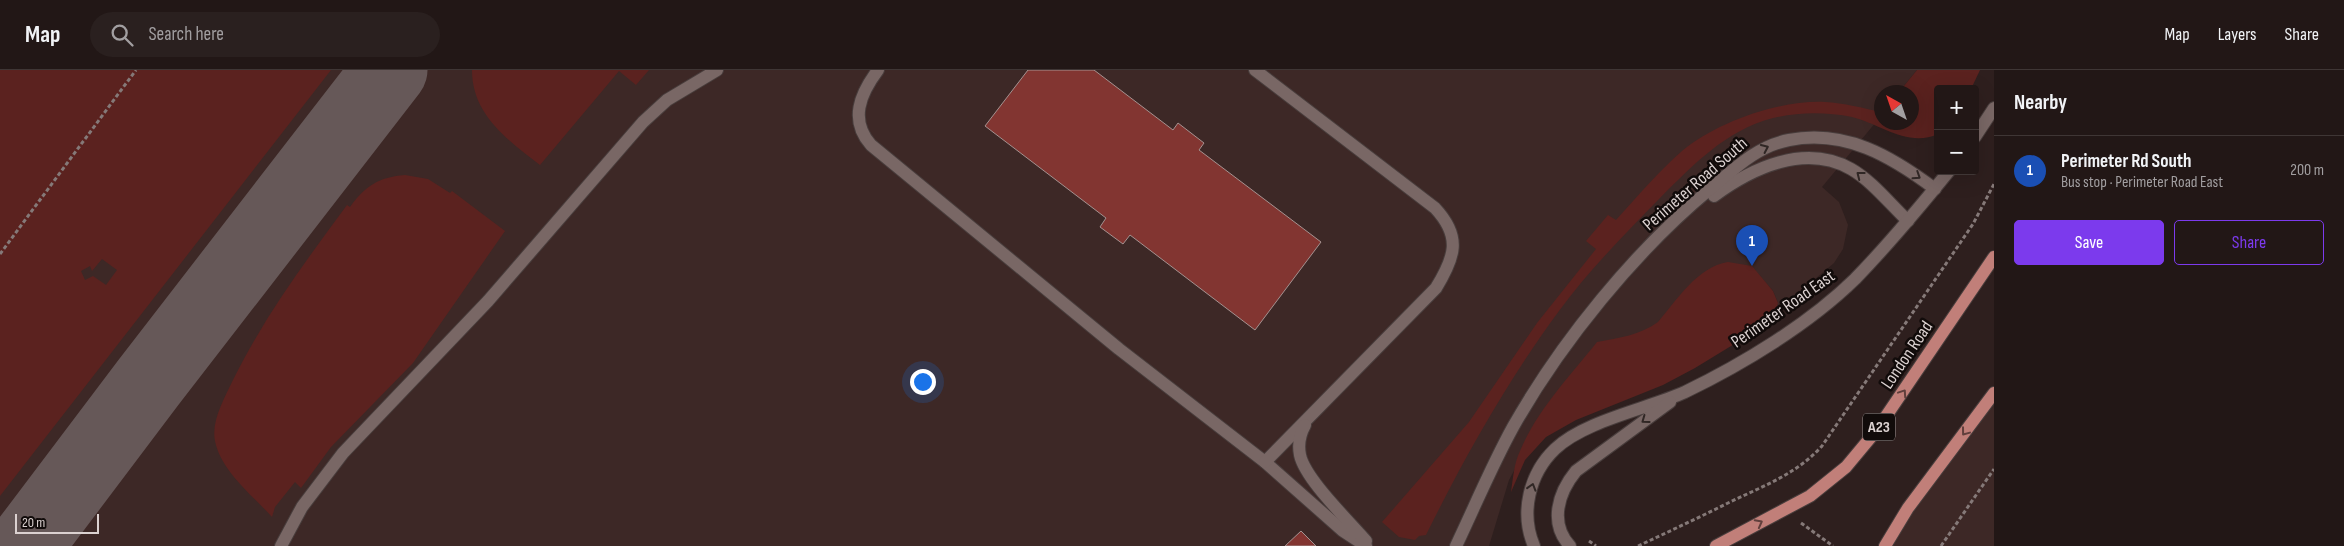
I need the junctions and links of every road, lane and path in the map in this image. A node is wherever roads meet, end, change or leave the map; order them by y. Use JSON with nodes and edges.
{"nodes":[{"id":1,"x":136,"y":70,"type":"edge"},
{"id":2,"x":717,"y":70,"type":"edge"},
{"id":3,"x":878,"y":70,"type":"edge"},
{"id":4,"x":1255,"y":70,"type":"edge"},
{"id":5,"x":1994,"y":108,"type":"edge"},
{"id":6,"x":1979,"y":132,"type":"edge"},
{"id":7,"x":1946,"y":175,"type":"edge"},
{"id":8,"x":1994,"y":184,"type":"edge"},
{"id":9,"x":1935,"y":189,"type":"junction"},
{"id":10,"x":1908,"y":221,"type":"junction"},
{"id":11,"x":0,"y":254,"type":"edge"},
{"id":12,"x":1994,"y":257,"type":"edge"},
{"id":13,"x":1625,"y":273,"type":"junction"},
{"id":14,"x":1684,"y":392,"type":"junction"},
{"id":15,"x":1994,"y":393,"type":"edge"},
{"id":16,"x":1312,"y":415,"type":"junction"},
{"id":17,"x":1265,"y":462,"type":"junction"},
{"id":18,"x":1994,"y":470,"type":"edge"},
{"id":19,"x":281,"y":546,"type":"edge"},
{"id":20,"x":1366,"y":546,"type":"edge"},
{"id":21,"x":1371,"y":546,"type":"edge"},
{"id":22,"x":1456,"y":546,"type":"edge"},
{"id":23,"x":1534,"y":546,"type":"edge"},
{"id":24,"x":1570,"y":546,"type":"edge"},
{"id":25,"x":1638,"y":546,"type":"edge"},
{"id":26,"x":1716,"y":546,"type":"edge"},
{"id":27,"x":1885,"y":546,"type":"edge"},
{"id":28,"x":1941,"y":546,"type":"edge"}],
"edges":[{"from":1,"to":11,"type":"path"},
{"from":2,"to":19,"type":"street"},
{"from":3,"to":17,"type":"street"},
{"from":4,"to":16,"type":"street"},
{"from":5,"to":6,"type":"street"},
{"from":7,"to":9,"type":"street","name":"Perimeter Road East"},
{"from":8,"to":25,"type":"path"},
{"from":9,"to":10,"type":"street","name":"Perimeter Road East"},
{"from":13,"to":9,"type":"street","name":"Perimeter Road South","one_way":true},
{"from":10,"to":13,"type":"street","name":"Perimeter Road South","one_way":true},
{"from":10,"to":14,"type":"street","name":"Perimeter Road East"},
{"from":26,"to":12,"type":"main road","name":"London Road","number":"A23","one_way":true},
{"from":13,"to":22,"type":"street","name":"Perimeter Road South"},
{"from":23,"to":14,"type":"street","name":"Perimeter Road East","one_way":true},
{"from":14,"to":24,"type":"street","name":"Perimeter Road East","one_way":true},
{"from":15,"to":27,"type":"main road","one_way":true},
{"from":16,"to":17,"type":"street"},
{"from":16,"to":21,"type":"street"},
{"from":17,"to":20,"type":"street"},
{"from":18,"to":28,"type":"path"}]}
